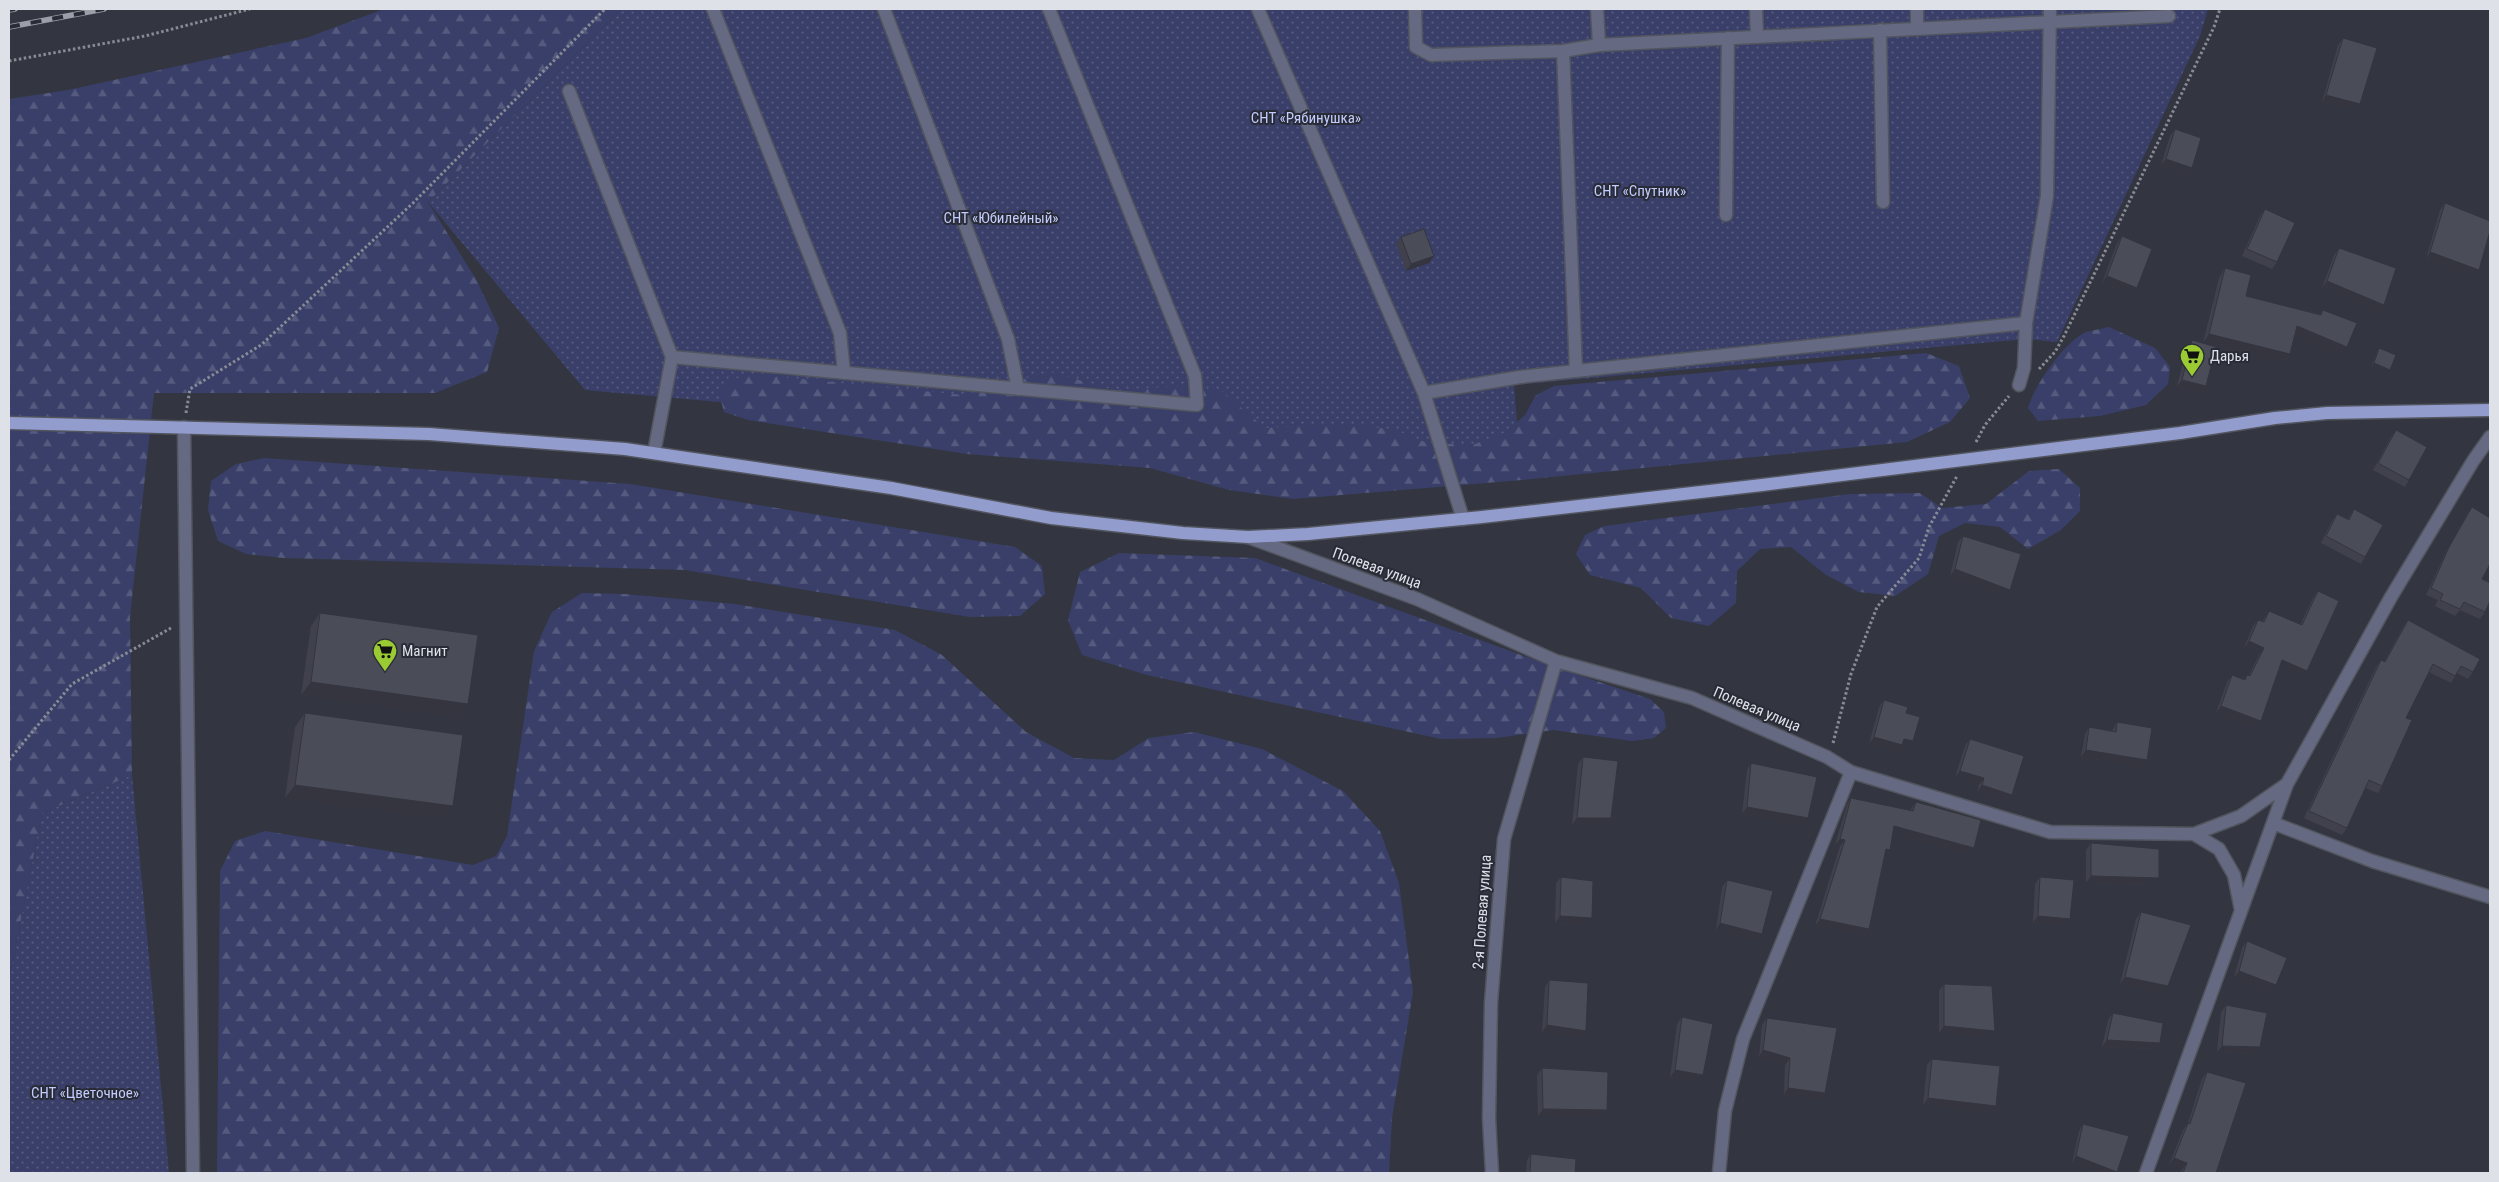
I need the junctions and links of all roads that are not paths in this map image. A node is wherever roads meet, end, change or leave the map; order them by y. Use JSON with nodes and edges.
{"nodes":[{"id":1,"x":713,"y":9,"type":"edge"},
{"id":2,"x":884,"y":9,"type":"edge"},
{"id":3,"x":1049,"y":9,"type":"edge"},
{"id":4,"x":1258,"y":9,"type":"edge"},
{"id":5,"x":1415,"y":9,"type":"edge"},
{"id":6,"x":1597,"y":9,"type":"edge"},
{"id":7,"x":1756,"y":9,"type":"edge"},
{"id":8,"x":1917,"y":9,"type":"edge"},
{"id":9,"x":2050,"y":9,"type":"edge"},
{"id":10,"x":2169,"y":16,"type":"dead end"},
{"id":11,"x":2050,"y":22,"type":"junction"},
{"id":12,"x":1917,"y":28,"type":"junction"},
{"id":13,"x":1880,"y":30,"type":"junction"},
{"id":14,"x":1757,"y":37,"type":"junction"},
{"id":15,"x":1728,"y":38,"type":"junction"},
{"id":16,"x":1599,"y":45,"type":"junction"},
{"id":17,"x":1563,"y":51,"type":"junction"},
{"id":18,"x":569,"y":91,"type":"dead end"},
{"id":19,"x":1883,"y":202,"type":"dead end"},
{"id":20,"x":1726,"y":215,"type":"dead end"},
{"id":21,"x":2026,"y":324,"type":"junction"},
{"id":22,"x":672,"y":357,"type":"junction"},
{"id":23,"x":1576,"y":372,"type":"junction"},
{"id":24,"x":844,"y":373,"type":"junction"},
{"id":25,"x":2019,"y":385,"type":"road end"},
{"id":26,"x":1018,"y":388,"type":"junction"},
{"id":27,"x":1424,"y":393,"type":"junction"},
{"id":28,"x":2490,"y":410,"type":"edge"},
{"id":29,"x":9,"y":423,"type":"edge"},
{"id":30,"x":184,"y":427,"type":"junction"},
{"id":31,"x":2490,"y":437,"type":"edge"},
{"id":32,"x":654,"y":452,"type":"junction"},
{"id":33,"x":1462,"y":519,"type":"junction"},
{"id":34,"x":1248,"y":537,"type":"junction"},
{"id":35,"x":1556,"y":661,"type":"junction"},
{"id":36,"x":1851,"y":772,"type":"junction"},
{"id":37,"x":2287,"y":784,"type":"junction"},
{"id":38,"x":2273,"y":822,"type":"junction"},
{"id":39,"x":2194,"y":834,"type":"junction"},
{"id":40,"x":2490,"y":896,"type":"edge"},
{"id":41,"x":2241,"y":912,"type":"junction"},
{"id":42,"x":193,"y":1173,"type":"edge"},
{"id":43,"x":1492,"y":1173,"type":"edge"},
{"id":44,"x":1719,"y":1173,"type":"edge"},
{"id":45,"x":2146,"y":1173,"type":"edge"}],
"edges":[{"from":1,"to":24,"type":"street"},
{"from":2,"to":26,"type":"street"},
{"from":3,"to":26,"type":"street"},
{"from":4,"to":27,"type":"street"},
{"from":5,"to":17,"type":"street"},
{"from":6,"to":16,"type":"street"},
{"from":7,"to":14,"type":"street"},
{"from":8,"to":12,"type":"street"},
{"from":9,"to":11,"type":"street"},
{"from":10,"to":11,"type":"street"},
{"from":11,"to":12,"type":"street"},
{"from":11,"to":21,"type":"street"},
{"from":12,"to":13,"type":"street"},
{"from":13,"to":14,"type":"street"},
{"from":13,"to":19,"type":"street"},
{"from":14,"to":15,"type":"street"},
{"from":15,"to":16,"type":"street"},
{"from":15,"to":20,"type":"street"},
{"from":16,"to":17,"type":"street"},
{"from":17,"to":23,"type":"street"},
{"from":18,"to":22,"type":"street"},
{"from":21,"to":23,"type":"street"},
{"from":21,"to":25,"type":"street"},
{"from":22,"to":24,"type":"street"},
{"from":22,"to":32,"type":"street"},
{"from":23,"to":27,"type":"street"},
{"from":24,"to":26,"type":"street"},
{"from":27,"to":33,"type":"street"},
{"from":28,"to":33,"type":"main road"},
{"from":29,"to":30,"type":"main road"},
{"from":30,"to":32,"type":"main road"},
{"from":30,"to":42,"type":"street"},
{"from":31,"to":37,"type":"street"},
{"from":32,"to":34,"type":"main road"},
{"from":33,"to":34,"type":"main road"},
{"from":34,"to":35,"type":"street","name":"Полевая улица"},
{"from":35,"to":36,"type":"street","name":"Полевая улица"},
{"from":35,"to":43,"type":"street","name":"2-я Полевая улица"},
{"from":36,"to":39,"type":"street","name":"Полевая улица"},
{"from":36,"to":44,"type":"street"},
{"from":37,"to":38,"type":"street"},
{"from":37,"to":39,"type":"street"},
{"from":38,"to":40,"type":"street"},
{"from":38,"to":41,"type":"street"},
{"from":39,"to":41,"type":"street"},
{"from":41,"to":45,"type":"street"}]}
